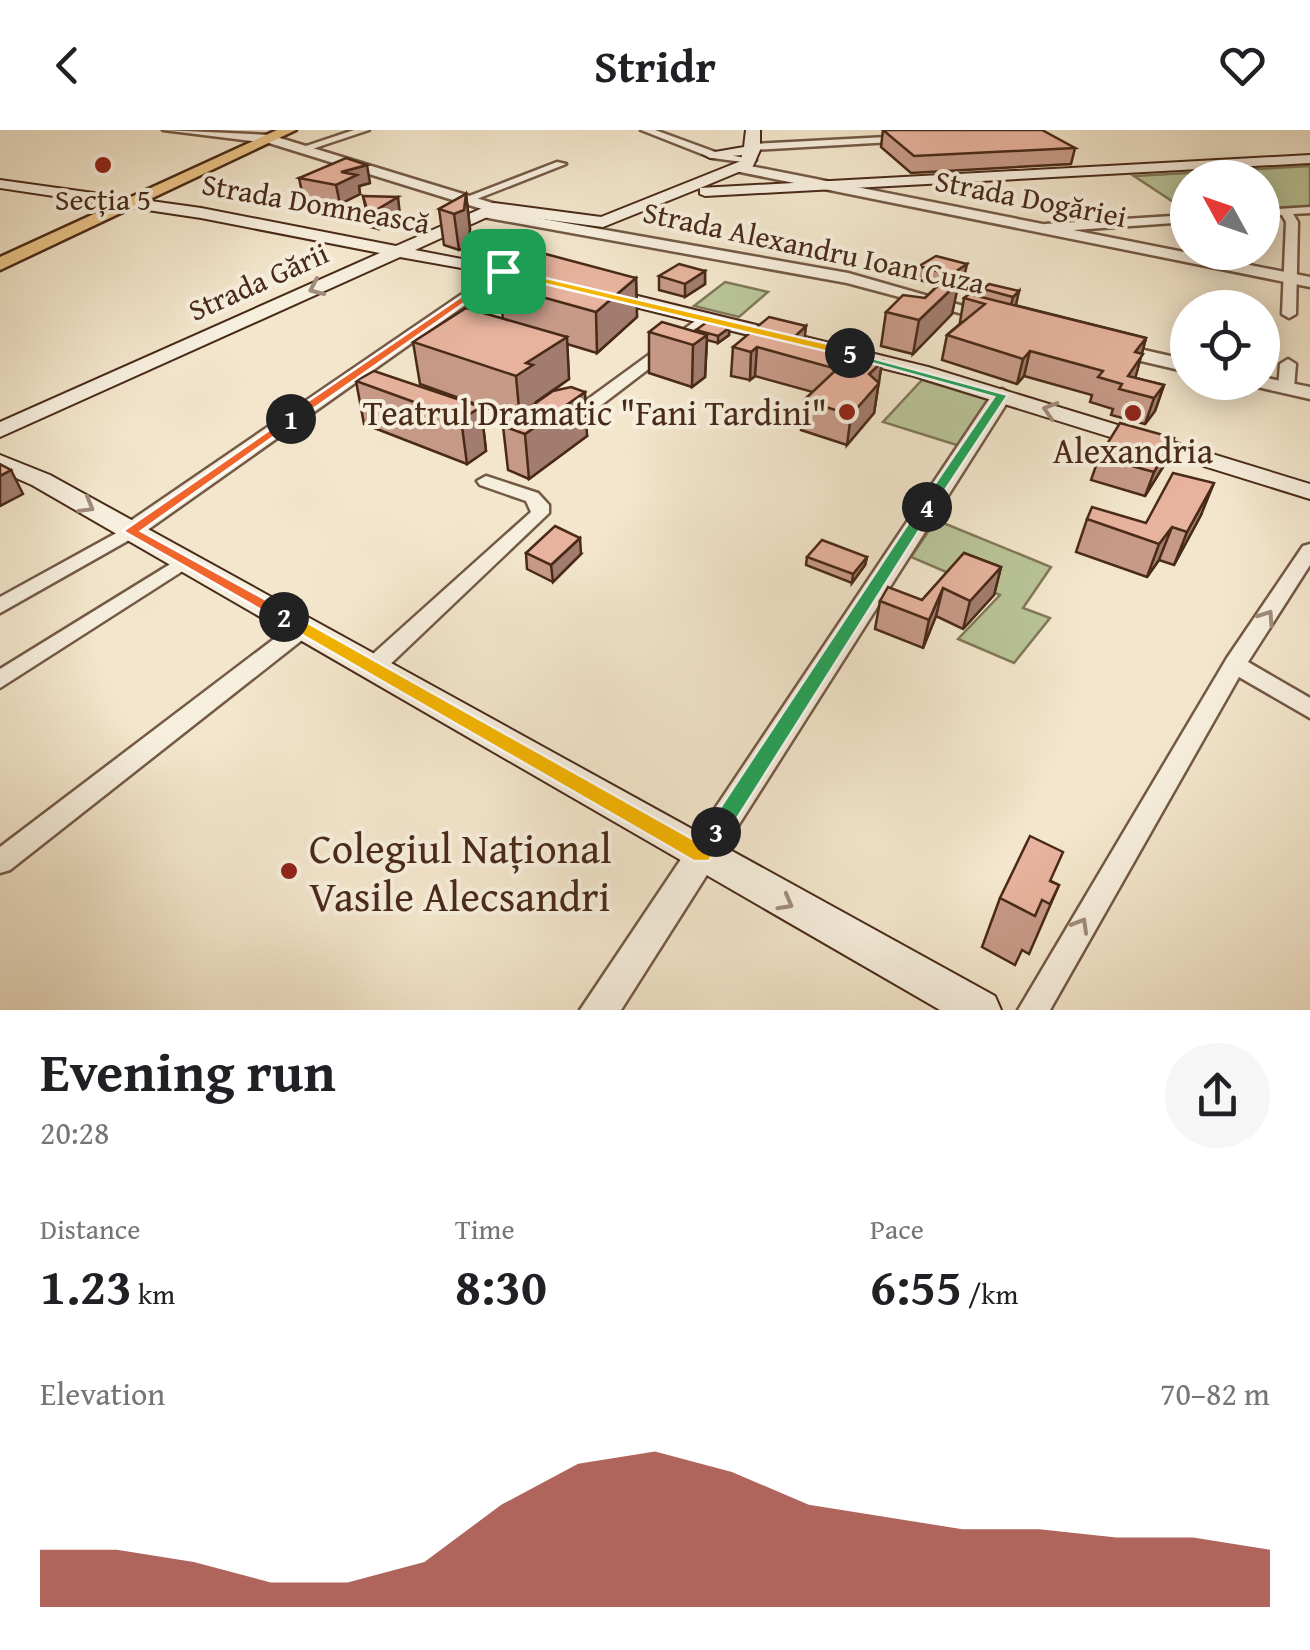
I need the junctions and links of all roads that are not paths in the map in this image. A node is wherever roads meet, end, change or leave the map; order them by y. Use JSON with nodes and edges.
{"nodes":[{"id":1,"x":168,"y":130,"type":"edge"},
{"id":2,"x":289,"y":130,"type":"edge"},
{"id":3,"x":364,"y":130,"type":"edge"},
{"id":4,"x":646,"y":130,"type":"edge"},
{"id":5,"x":753,"y":130,"type":"edge"},
{"id":6,"x":884,"y":135,"type":"edge"},
{"id":7,"x":926,"y":138,"type":"edge"},
{"id":8,"x":270,"y":139,"type":"junction"},
{"id":9,"x":302,"y":149,"type":"junction"},
{"id":10,"x":241,"y":152,"type":"junction"},
{"id":11,"x":710,"y":154,"type":"joint"},
{"id":12,"x":749,"y":156,"type":"junction"},
{"id":13,"x":1310,"y":160,"type":"edge"},
{"id":14,"x":561,"y":164,"type":"dead end"},
{"id":15,"x":0,"y":184,"type":"edge"},
{"id":16,"x":826,"y":185,"type":"junction"},
{"id":17,"x":683,"y":192,"type":"junction"},
{"id":18,"x":465,"y":200,"type":"junction"},
{"id":19,"x":136,"y":201,"type":"junction"},
{"id":20,"x":1310,"y":210,"type":"edge"},
{"id":21,"x":489,"y":211,"type":"junction"},
{"id":22,"x":1280,"y":211,"type":"edge"},
{"id":23,"x":1285,"y":211,"type":"junction"},
{"id":24,"x":1170,"y":219,"type":"edge"},
{"id":25,"x":604,"y":222,"type":"junction"},
{"id":26,"x":1045,"y":228,"type":"junction"},
{"id":27,"x":432,"y":236,"type":"junction"},
{"id":28,"x":372,"y":244,"type":"junction"},
{"id":29,"x":405,"y":249,"type":"junction"},
{"id":30,"x":457,"y":261,"type":"junction"},
{"id":31,"x":0,"y":264,"type":"edge"},
{"id":32,"x":503,"y":271,"type":"junction"},
{"id":33,"x":848,"y":278,"type":"junction"},
{"id":34,"x":1291,"y":278,"type":"junction"},
{"id":35,"x":1310,"y":282,"type":"edge"},
{"id":36,"x":1289,"y":314,"type":"dead end"},
{"id":37,"x":707,"y":319,"type":"junction"},
{"id":38,"x":1014,"y":322,"type":"edge"},
{"id":39,"x":1088,"y":342,"type":"edge"},
{"id":40,"x":1170,"y":362,"type":"edge"},
{"id":41,"x":1288,"y":364,"type":"dead end"},
{"id":42,"x":1280,"y":387,"type":"edge"},
{"id":43,"x":1286,"y":388,"type":"junction"},
{"id":44,"x":1310,"y":392,"type":"edge"},
{"id":45,"x":1002,"y":395,"type":"junction"},
{"id":46,"x":561,"y":427,"type":"edge"},
{"id":47,"x":0,"y":430,"type":"edge"},
{"id":48,"x":0,"y":462,"type":"edge"},
{"id":49,"x":486,"y":481,"type":"dead end"},
{"id":50,"x":1310,"y":492,"type":"edge"},
{"id":51,"x":130,"y":531,"type":"junction"},
{"id":52,"x":1310,"y":550,"type":"edge"},
{"id":53,"x":185,"y":561,"type":"junction"},
{"id":54,"x":0,"y":606,"type":"edge"},
{"id":55,"x":303,"y":628,"type":"junction"},
{"id":56,"x":1234,"y":664,"type":"junction"},
{"id":57,"x":374,"y":667,"type":"junction"},
{"id":58,"x":0,"y":680,"type":"edge"},
{"id":59,"x":1310,"y":709,"type":"edge"},
{"id":60,"x":701,"y":855,"type":"junction"},
{"id":61,"x":0,"y":862,"type":"edge"},
{"id":62,"x":599,"y":1010,"type":"edge"},
{"id":63,"x":980,"y":1010,"type":"edge"},
{"id":64,"x":1032,"y":1010,"type":"edge"}],
"edges":[{"from":1,"to":8,"type":"street","name":"Strada Alexandru Ioan Cuza"},
{"from":2,"to":8,"type":"main road"},
{"from":3,"to":9,"type":"street"},
{"from":4,"to":11,"type":"street"},
{"from":5,"to":12,"type":"main road"},
{"from":6,"to":7,"type":"street"},
{"from":6,"to":12,"type":"street"},
{"from":8,"to":9,"type":"street","name":"Strada Alexandru Ioan Cuza"},
{"from":8,"to":10,"type":"main road"},
{"from":9,"to":10,"type":"street"},
{"from":9,"to":18,"type":"street","name":"Strada Alexandru Ioan Cuza"},
{"from":10,"to":19,"type":"main road"},
{"from":11,"to":12,"type":"main road"},
{"from":12,"to":16,"type":"street","name":"Strada Dogăriei"},
{"from":12,"to":17,"type":"main road"},
{"from":13,"to":16,"type":"main road"},
{"from":14,"to":18,"type":"street"},
{"from":15,"to":19,"type":"main road","name":"Strada Domnească"},
{"from":16,"to":17,"type":"main road"},
{"from":16,"to":26,"type":"street","name":"Strada Dogăriei"},
{"from":17,"to":25,"type":"main road"},
{"from":18,"to":21,"type":"street","name":"Strada Alexandru Ioan Cuza"},
{"from":19,"to":28,"type":"main road","name":"Strada Domnească"},
{"from":19,"to":31,"type":"main road"},
{"from":20,"to":23,"type":"street"},
{"from":21,"to":25,"type":"main road"},
{"from":21,"to":27,"type":"main road","name":"Strada Gării"},
{"from":21,"to":33,"type":"street","name":"Strada Alexandru Ioan Cuza"},
{"from":22,"to":23,"type":"street"},
{"from":23,"to":34,"type":"street"},
{"from":24,"to":26,"type":"street"},
{"from":25,"to":33,"type":"street"},
{"from":26,"to":34,"type":"street","name":"Strada Dogăriei"},
{"from":27,"to":28,"type":"main road"},
{"from":27,"to":29,"type":"main road","name":"Strada Gării"},
{"from":27,"to":30,"type":"main road"},
{"from":28,"to":29,"type":"main road","name":"Strada Domnească"},
{"from":29,"to":30,"type":"main road","name":"Strada Domnească"},
{"from":29,"to":47,"type":"main road","name":"Strada Gării","one_way":true},
{"from":30,"to":32,"type":"main road","name":"Strada Domnească"},
{"from":32,"to":37,"type":"main road","name":"Strada Domnească"},
{"from":32,"to":51,"type":"street"},
{"from":33,"to":38,"type":"street","name":"Strada Alexandru Ioan Cuza"},
{"from":34,"to":35,"type":"street","name":"Strada Dogăriei"},
{"from":34,"to":36,"type":"street"},
{"from":37,"to":45,"type":"main road","name":"Strada Domnească"},
{"from":37,"to":46,"type":"street"},
{"from":39,"to":40,"type":"street"},
{"from":41,"to":43,"type":"street"},
{"from":42,"to":43,"type":"street"},
{"from":43,"to":44,"type":"street"},
{"from":50,"to":45,"type":"main road","name":"Strada Domnească","one_way":true},
{"from":45,"to":60,"type":"street"},
{"from":48,"to":51,"type":"main road","one_way":true},
{"from":49,"to":57,"type":"street"},
{"from":51,"to":53,"type":"main road"},
{"from":51,"to":54,"type":"street"},
{"from":56,"to":52,"type":"street","one_way":true},
{"from":53,"to":55,"type":"main road"},
{"from":53,"to":58,"type":"street"},
{"from":55,"to":57,"type":"main road"},
{"from":55,"to":61,"type":"street"},
{"from":56,"to":59,"type":"street"},
{"from":64,"to":56,"type":"street","one_way":true},
{"from":57,"to":60,"type":"main road"},
{"from":60,"to":62,"type":"street"},
{"from":60,"to":63,"type":"main road","one_way":true}]}
